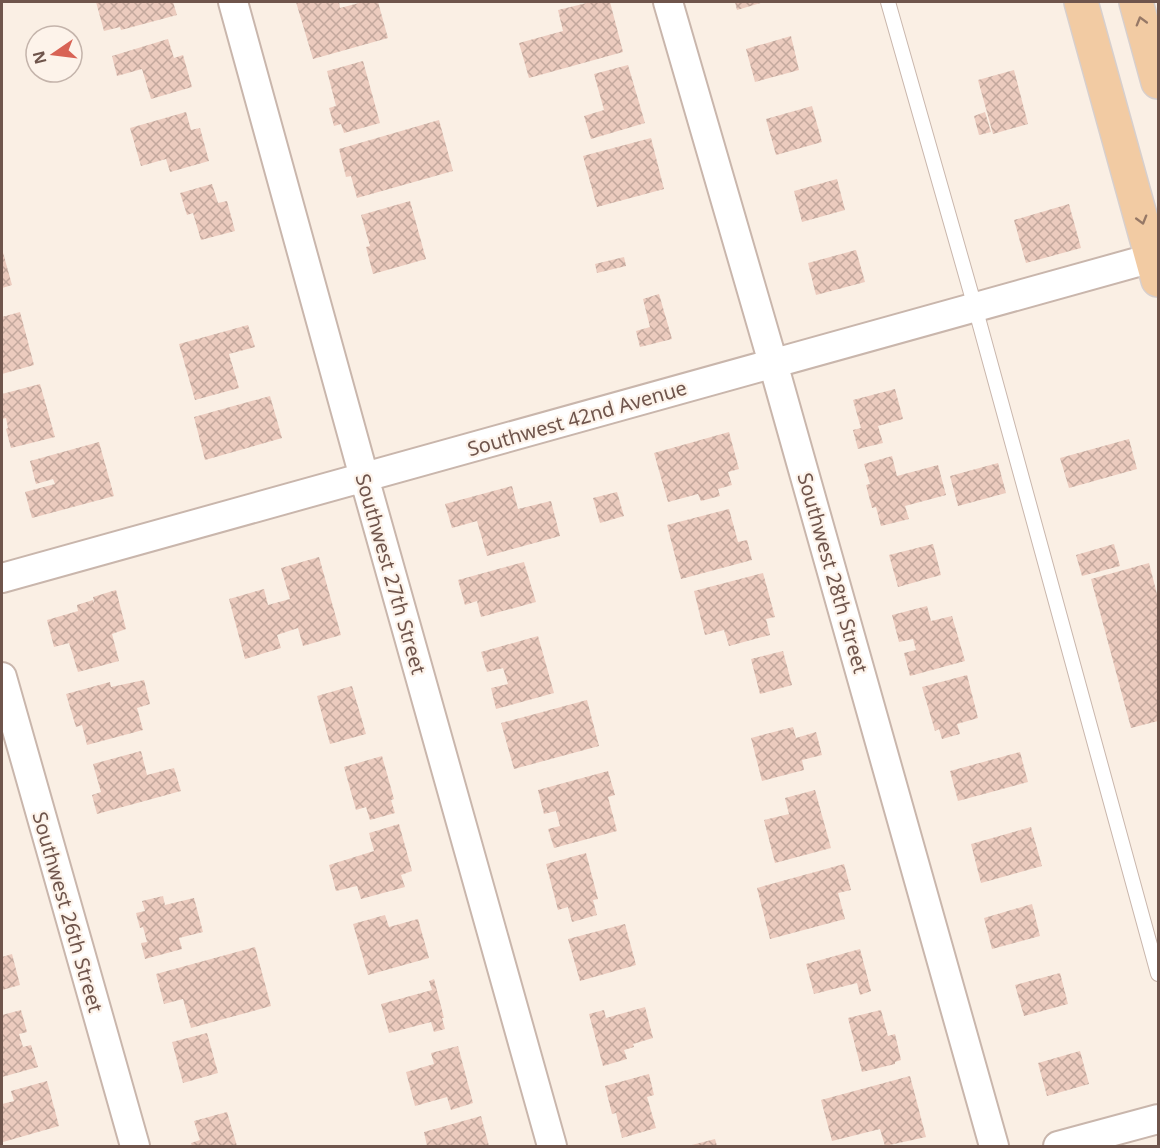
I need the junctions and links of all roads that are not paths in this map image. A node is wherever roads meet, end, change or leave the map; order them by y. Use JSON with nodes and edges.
{"nodes":[{"id":1,"x":233,"y":2,"type":"edge"},
{"id":2,"x":668,"y":2,"type":"edge"},
{"id":3,"x":888,"y":2,"type":"edge"},
{"id":4,"x":1081,"y":2,"type":"edge"},
{"id":5,"x":1136,"y":2,"type":"edge"},
{"id":6,"x":1158,"y":76,"type":"edge"},
{"id":7,"x":1158,"y":201,"type":"edge"},
{"id":8,"x":1156,"y":267,"type":"edge"},
{"id":9,"x":975,"y":307,"type":"junction"},
{"id":10,"x":773,"y":363,"type":"junction"},
{"id":11,"x":364,"y":477,"type":"junction"},
{"id":12,"x":2,"y":578,"type":"edge"},
{"id":13,"x":2,"y":677,"type":"edge"},
{"id":14,"x":1158,"y":974,"type":"edge"},
{"id":15,"x":1158,"y":1119,"type":"edge"},
{"id":16,"x":135,"y":1146,"type":"edge"},
{"id":17,"x":552,"y":1146,"type":"edge"},
{"id":18,"x":994,"y":1146,"type":"edge"},
{"id":19,"x":1058,"y":1146,"type":"edge"}],
"edges":[{"from":1,"to":11,"type":"street","name":"Southwest 27th Street"},
{"from":2,"to":10,"type":"street","name":"Southwest 28th Street"},
{"from":3,"to":9,"type":"lane"},
{"from":4,"to":7,"type":"main road"},
{"from":4,"to":8,"type":"main road","one_way":true},
{"from":6,"to":5,"type":"main road","one_way":true},
{"from":8,"to":9,"type":"street","name":"Southwest 42nd Avenue"},
{"from":9,"to":10,"type":"street","name":"Southwest 42nd Avenue"},
{"from":9,"to":14,"type":"lane"},
{"from":10,"to":11,"type":"street","name":"Southwest 42nd Avenue"},
{"from":10,"to":18,"type":"street","name":"Southwest 28th Street"},
{"from":11,"to":12,"type":"street","name":"Southwest 42nd Avenue"},
{"from":11,"to":17,"type":"street","name":"Southwest 27th Street"},
{"from":13,"to":16,"type":"street","name":"Southwest 26th Street"},
{"from":15,"to":19,"type":"street"}]}
